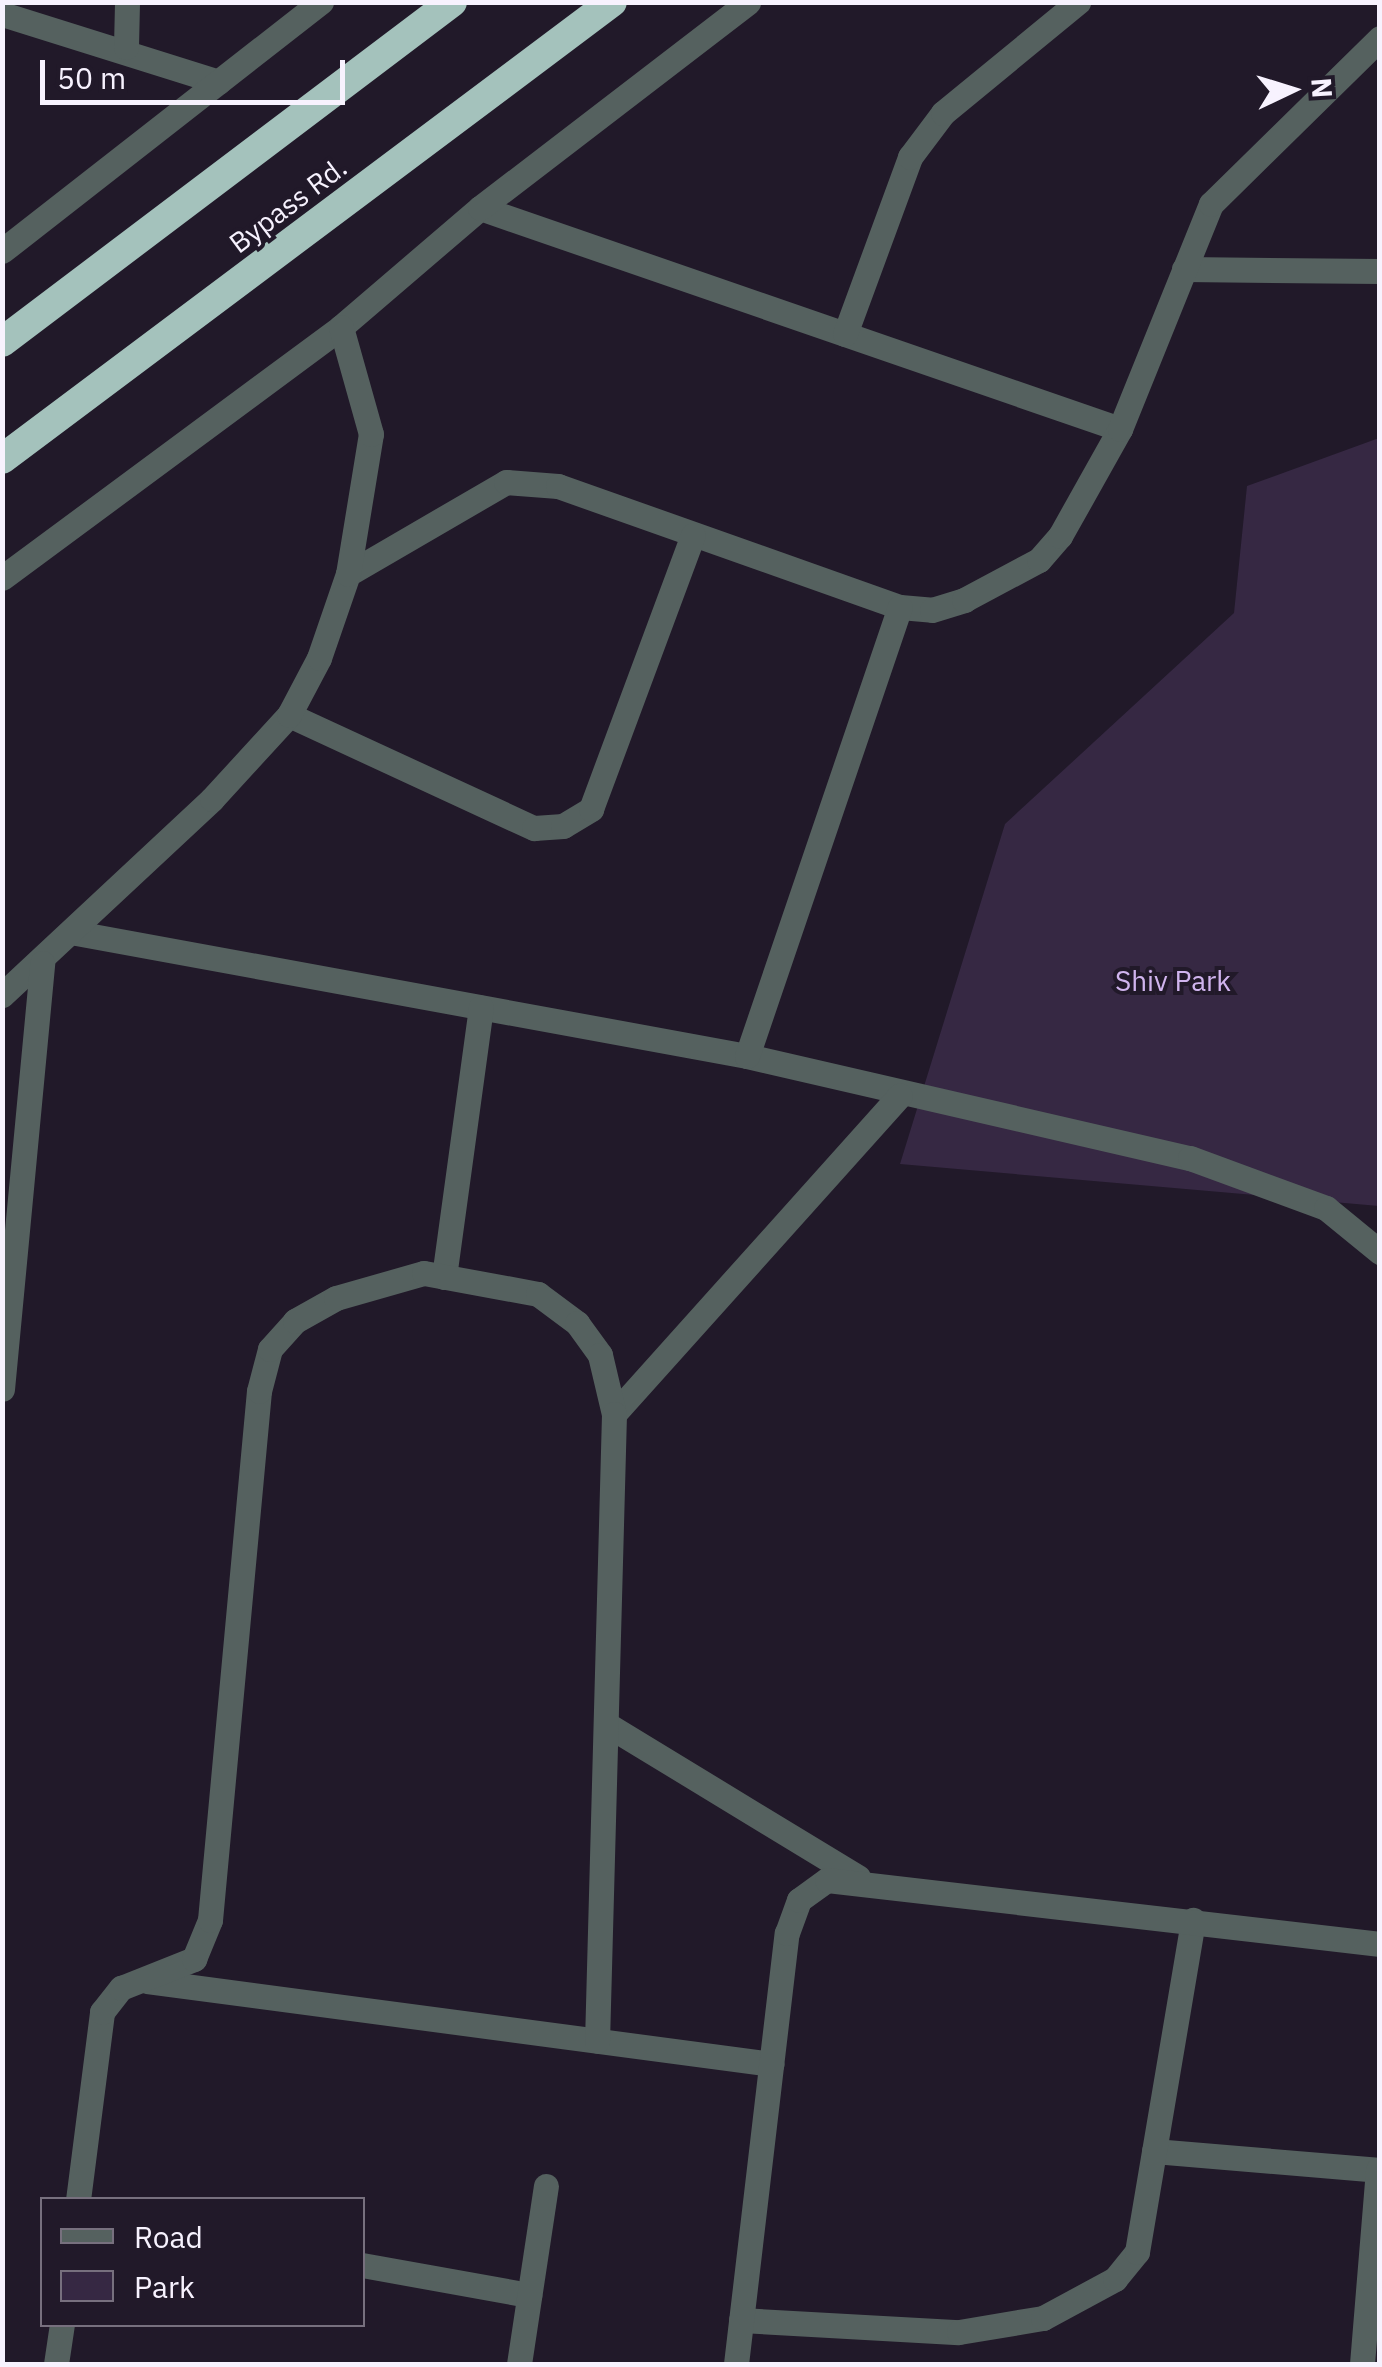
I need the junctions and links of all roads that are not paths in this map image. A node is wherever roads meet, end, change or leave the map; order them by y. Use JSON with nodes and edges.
{"nodes":[{"id":1,"x":127,"y":2,"type":"edge"},
{"id":2,"x":322,"y":2,"type":"edge"},
{"id":3,"x":452,"y":2,"type":"edge"},
{"id":4,"x":612,"y":2,"type":"edge"},
{"id":5,"x":748,"y":2,"type":"edge"},
{"id":6,"x":1078,"y":2,"type":"edge"},
{"id":7,"x":2,"y":14,"type":"edge"},
{"id":8,"x":1380,"y":38,"type":"edge"},
{"id":9,"x":126,"y":48,"type":"junction"},
{"id":10,"x":218,"y":82,"type":"junction"},
{"id":11,"x":480,"y":208,"type":"junction"},
{"id":12,"x":2,"y":251,"type":"edge"},
{"id":13,"x":1184,"y":268,"type":"junction"},
{"id":14,"x":1380,"y":271,"type":"edge"},
{"id":15,"x":341,"y":327,"type":"junction"},
{"id":16,"x":845,"y":334,"type":"junction"},
{"id":17,"x":2,"y":342,"type":"edge"},
{"id":18,"x":1120,"y":429,"type":"junction"},
{"id":19,"x":2,"y":459,"type":"edge"},
{"id":20,"x":693,"y":535,"type":"junction"},
{"id":21,"x":348,"y":574,"type":"junction"},
{"id":22,"x":2,"y":578,"type":"edge"},
{"id":23,"x":900,"y":607,"type":"junction"},
{"id":24,"x":288,"y":715,"type":"junction"},
{"id":25,"x":76,"y":933,"type":"junction"},
{"id":26,"x":42,"y":963,"type":"junction"},
{"id":27,"x":2,"y":996,"type":"edge"},
{"id":28,"x":482,"y":1008,"type":"junction"},
{"id":29,"x":747,"y":1056,"type":"junction"},
{"id":30,"x":900,"y":1096,"type":"junction"},
{"id":31,"x":12,"y":1186,"type":"edge"},
{"id":32,"x":1380,"y":1252,"type":"edge"},
{"id":33,"x":444,"y":1277,"type":"junction"},
{"id":34,"x":2,"y":1389,"type":"edge"},
{"id":35,"x":614,"y":1414,"type":"junction"},
{"id":36,"x":606,"y":1724,"type":"junction"},
{"id":37,"x":858,"y":1878,"type":"junction"},
{"id":38,"x":1193,"y":1920,"type":"junction"},
{"id":39,"x":1380,"y":1944,"type":"edge"},
{"id":40,"x":142,"y":1980,"type":"junction"},
{"id":41,"x":597,"y":2041,"type":"junction"},
{"id":42,"x":772,"y":2064,"type":"junction"},
{"id":43,"x":1154,"y":2150,"type":"junction"},
{"id":44,"x":1379,"y":2170,"type":"edge"},
{"id":45,"x":546,"y":2186,"type":"dead end"},
{"id":46,"x":78,"y":2197,"type":"edge"},
{"id":47,"x":365,"y":2266,"type":"edge"},
{"id":48,"x":529,"y":2295,"type":"junction"},
{"id":49,"x":741,"y":2320,"type":"junction"},
{"id":50,"x":62,"y":2327,"type":"edge"},
{"id":51,"x":56,"y":2364,"type":"edge"},
{"id":52,"x":519,"y":2364,"type":"edge"},
{"id":53,"x":736,"y":2364,"type":"edge"},
{"id":54,"x":1362,"y":2364,"type":"edge"}],
"edges":[{"from":1,"to":9,"type":"street"},
{"from":2,"to":10,"type":"street"},
{"from":3,"to":17,"type":"highway"},
{"from":4,"to":19,"type":"highway","name":"Bypass Rd."},
{"from":5,"to":11,"type":"street"},
{"from":6,"to":16,"type":"street"},
{"from":7,"to":9,"type":"street"},
{"from":8,"to":13,"type":"street"},
{"from":9,"to":10,"type":"street"},
{"from":10,"to":12,"type":"street"},
{"from":11,"to":15,"type":"street"},
{"from":11,"to":16,"type":"street"},
{"from":13,"to":14,"type":"street"},
{"from":13,"to":18,"type":"street"},
{"from":15,"to":21,"type":"street"},
{"from":15,"to":22,"type":"street"},
{"from":16,"to":18,"type":"street"},
{"from":18,"to":23,"type":"street"},
{"from":20,"to":21,"type":"street"},
{"from":20,"to":23,"type":"street"},
{"from":20,"to":24,"type":"street"},
{"from":21,"to":24,"type":"street"},
{"from":23,"to":29,"type":"street"},
{"from":24,"to":25,"type":"street"},
{"from":25,"to":26,"type":"street"},
{"from":25,"to":28,"type":"street"},
{"from":26,"to":27,"type":"street"},
{"from":26,"to":31,"type":"street"},
{"from":28,"to":29,"type":"street"},
{"from":28,"to":33,"type":"street"},
{"from":29,"to":30,"type":"street"},
{"from":30,"to":32,"type":"street"},
{"from":30,"to":35,"type":"street"},
{"from":31,"to":34,"type":"street"},
{"from":33,"to":35,"type":"street"},
{"from":33,"to":40,"type":"street"},
{"from":35,"to":36,"type":"street"},
{"from":36,"to":37,"type":"street"},
{"from":36,"to":41,"type":"street"},
{"from":37,"to":38,"type":"street"},
{"from":37,"to":42,"type":"street"},
{"from":38,"to":39,"type":"street"},
{"from":38,"to":43,"type":"street"},
{"from":40,"to":41,"type":"street"},
{"from":40,"to":46,"type":"street"},
{"from":41,"to":42,"type":"street"},
{"from":42,"to":49,"type":"street"},
{"from":43,"to":44,"type":"street"},
{"from":43,"to":49,"type":"street"},
{"from":44,"to":54,"type":"street"},
{"from":45,"to":48,"type":"street"},
{"from":47,"to":48,"type":"street"},
{"from":48,"to":52,"type":"street"},
{"from":49,"to":53,"type":"street"},
{"from":50,"to":51,"type":"street"}]}
